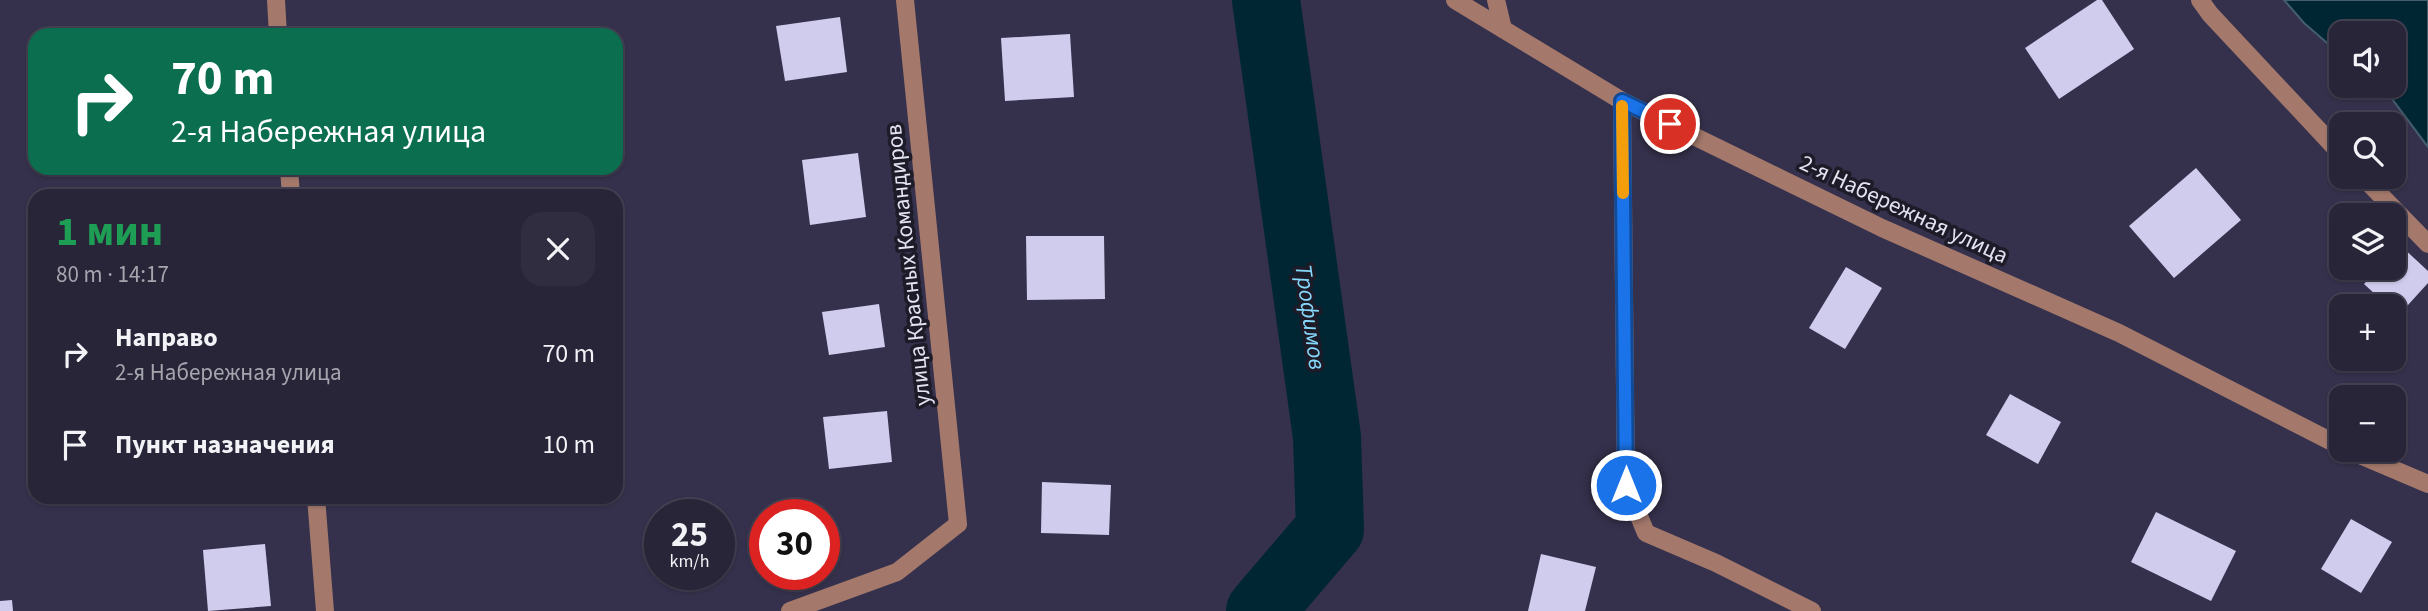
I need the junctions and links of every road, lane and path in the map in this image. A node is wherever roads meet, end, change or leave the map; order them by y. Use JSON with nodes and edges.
{"nodes":[{"id":1,"x":276,"y":0,"type":"edge"},
{"id":2,"x":905,"y":0,"type":"edge"},
{"id":3,"x":1455,"y":0,"type":"edge"},
{"id":4,"x":1496,"y":0,"type":"edge"},
{"id":5,"x":2200,"y":0,"type":"edge"},
{"id":6,"x":278,"y":28,"type":"edge"},
{"id":7,"x":1503,"y":29,"type":"junction"},
{"id":8,"x":1622,"y":101,"type":"junction"},
{"id":9,"x":2329,"y":141,"type":"edge"},
{"id":10,"x":2375,"y":189,"type":"edge"},
{"id":11,"x":2428,"y":244,"type":"edge"},
{"id":12,"x":2329,"y":440,"type":"edge"},
{"id":13,"x":2376,"y":462,"type":"edge"},
{"id":14,"x":2428,"y":484,"type":"edge"},
{"id":15,"x":317,"y":504,"type":"edge"},
{"id":16,"x":325,"y":611,"type":"edge"},
{"id":17,"x":790,"y":611,"type":"edge"},
{"id":18,"x":1812,"y":611,"type":"edge"}],
"edges":[{"from":1,"to":6,"type":"street"},
{"from":2,"to":17,"type":"street","name":"улица Красных Командиров"},
{"from":3,"to":7,"type":"street","name":"2-я Набережная улица"},
{"from":4,"to":7,"type":"street"},
{"from":5,"to":9,"type":"street"},
{"from":7,"to":8,"type":"street","name":"2-я Набережная улица"},
{"from":8,"to":12,"type":"street","name":"2-я Набережная улица"},
{"from":8,"to":18,"type":"street"},
{"from":10,"to":11,"type":"street"},
{"from":13,"to":14,"type":"street"},
{"from":15,"to":16,"type":"street"}]}
